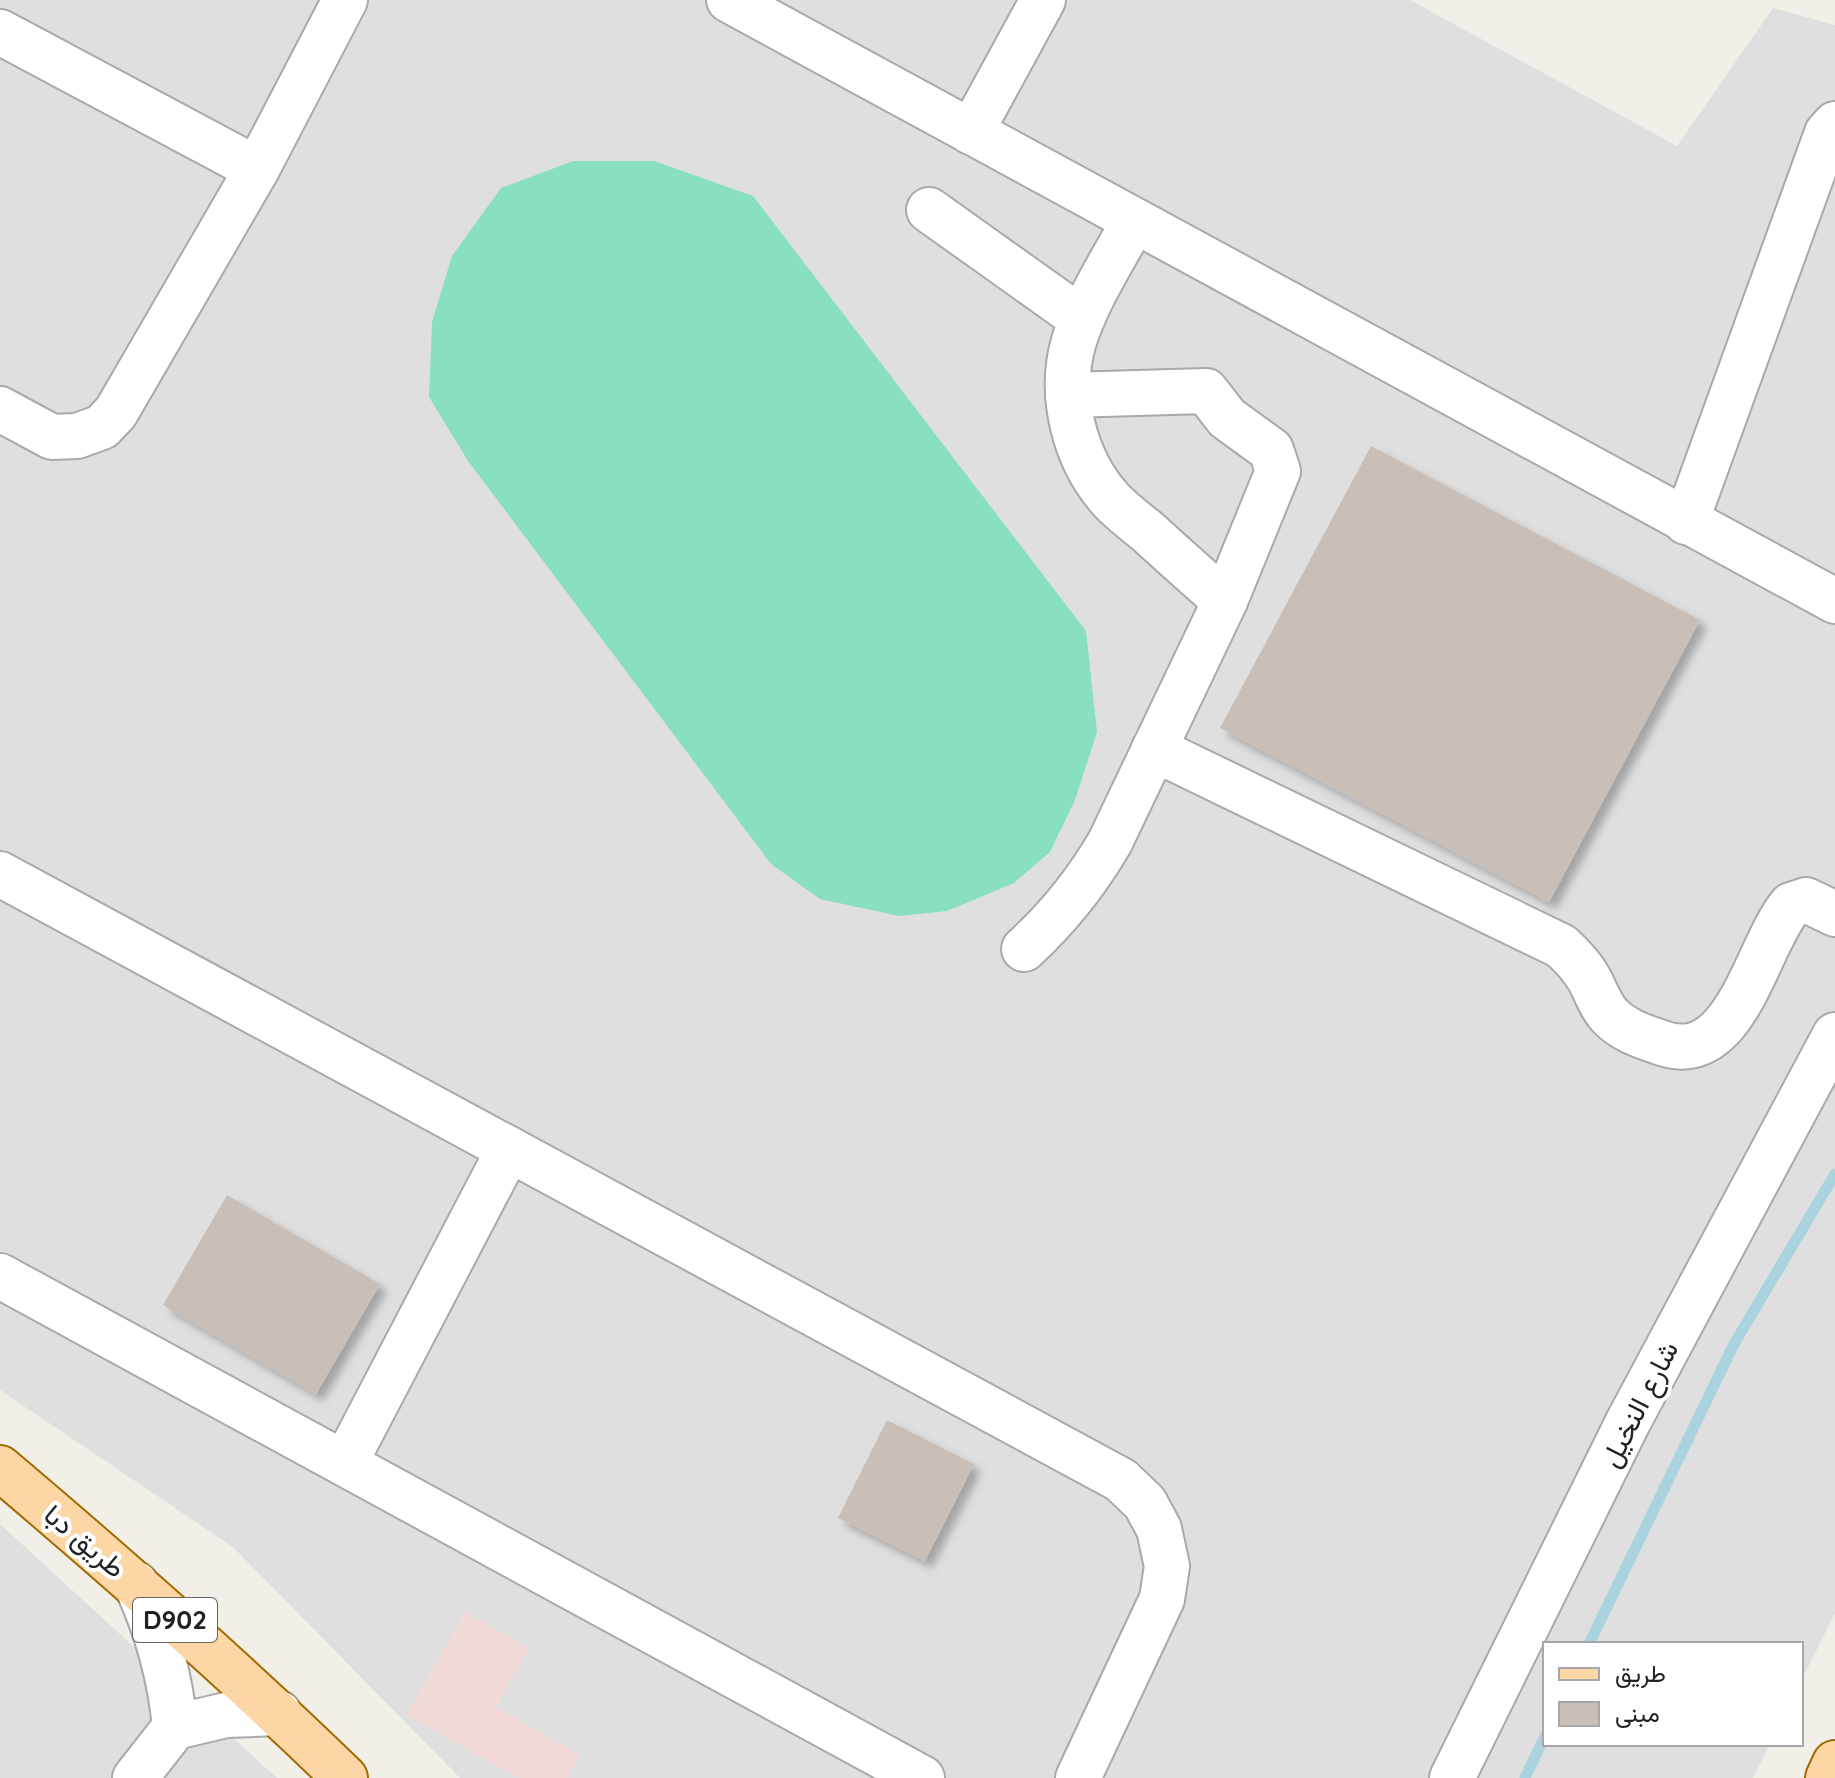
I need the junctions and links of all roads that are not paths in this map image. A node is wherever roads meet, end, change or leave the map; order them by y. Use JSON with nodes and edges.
{"nodes":[{"id":1,"x":345,"y":0,"type":"edge"},
{"id":2,"x":729,"y":0,"type":"edge"},
{"id":3,"x":1043,"y":0,"type":"edge"},
{"id":4,"x":0,"y":32,"type":"edge"},
{"id":5,"x":1835,"y":124,"type":"edge"},
{"id":6,"x":971,"y":132,"type":"junction"},
{"id":7,"x":257,"y":169,"type":"junction"},
{"id":8,"x":929,"y":210,"type":"dead end"},
{"id":9,"x":1134,"y":221,"type":"junction"},
{"id":10,"x":1082,"y":319,"type":"junction"},
{"id":11,"x":1068,"y":395,"type":"junction"},
{"id":12,"x":0,"y":409,"type":"edge"},
{"id":13,"x":1686,"y":522,"type":"junction"},
{"id":14,"x":1225,"y":601,"type":"junction"},
{"id":15,"x":1832,"y":601,"type":"edge"},
{"id":16,"x":1154,"y":749,"type":"junction"},
{"id":17,"x":0,"y":874,"type":"edge"},
{"id":18,"x":1835,"y":914,"type":"edge"},
{"id":19,"x":1024,"y":949,"type":"dead end"},
{"id":20,"x":1835,"y":1035,"type":"edge"},
{"id":21,"x":509,"y":1149,"type":"junction"},
{"id":22,"x":0,"y":1276,"type":"edge"},
{"id":23,"x":345,"y":1463,"type":"junction"},
{"id":24,"x":0,"y":1468,"type":"edge"},
{"id":25,"x":136,"y":1584,"type":"junction"},
{"id":26,"x":279,"y":1713,"type":"junction"},
{"id":27,"x":175,"y":1727,"type":"junction"},
{"id":28,"x":1835,"y":1763,"type":"edge"},
{"id":29,"x":137,"y":1777,"type":"edge"},
{"id":30,"x":345,"y":1778,"type":"edge"},
{"id":31,"x":922,"y":1778,"type":"edge"},
{"id":32,"x":1078,"y":1778,"type":"edge"},
{"id":33,"x":1452,"y":1778,"type":"edge"},
{"id":34,"x":1828,"y":1778,"type":"edge"}],
"edges":[{"from":1,"to":7,"type":"street"},
{"from":2,"to":6,"type":"street"},
{"from":3,"to":6,"type":"street"},
{"from":4,"to":7,"type":"street"},
{"from":5,"to":13,"type":"street"},
{"from":6,"to":9,"type":"street"},
{"from":7,"to":12,"type":"street"},
{"from":8,"to":10,"type":"street"},
{"from":9,"to":10,"type":"street"},
{"from":9,"to":13,"type":"street"},
{"from":10,"to":11,"type":"street"},
{"from":11,"to":14,"type":"street"},
{"from":11,"to":14,"type":"street"},
{"from":13,"to":15,"type":"street"},
{"from":14,"to":16,"type":"street"},
{"from":16,"to":18,"type":"street"},
{"from":16,"to":19,"type":"street"},
{"from":17,"to":21,"type":"street"},
{"from":20,"to":33,"type":"street","name":"شارع النخيل"},
{"from":21,"to":23,"type":"street"},
{"from":21,"to":32,"type":"street"},
{"from":22,"to":23,"type":"street"},
{"from":23,"to":31,"type":"street"},
{"from":24,"to":25,"type":"main road","name":"طريق دبا","number":"D902"},
{"from":25,"to":26,"type":"main road","name":"طريق دبا","number":"D902"},
{"from":25,"to":27,"type":"street"},
{"from":26,"to":27,"type":"street"},
{"from":26,"to":30,"type":"main road","name":"طريق دبا","number":"D902"},
{"from":27,"to":29,"type":"street"},
{"from":28,"to":34,"type":"main road"}]}
